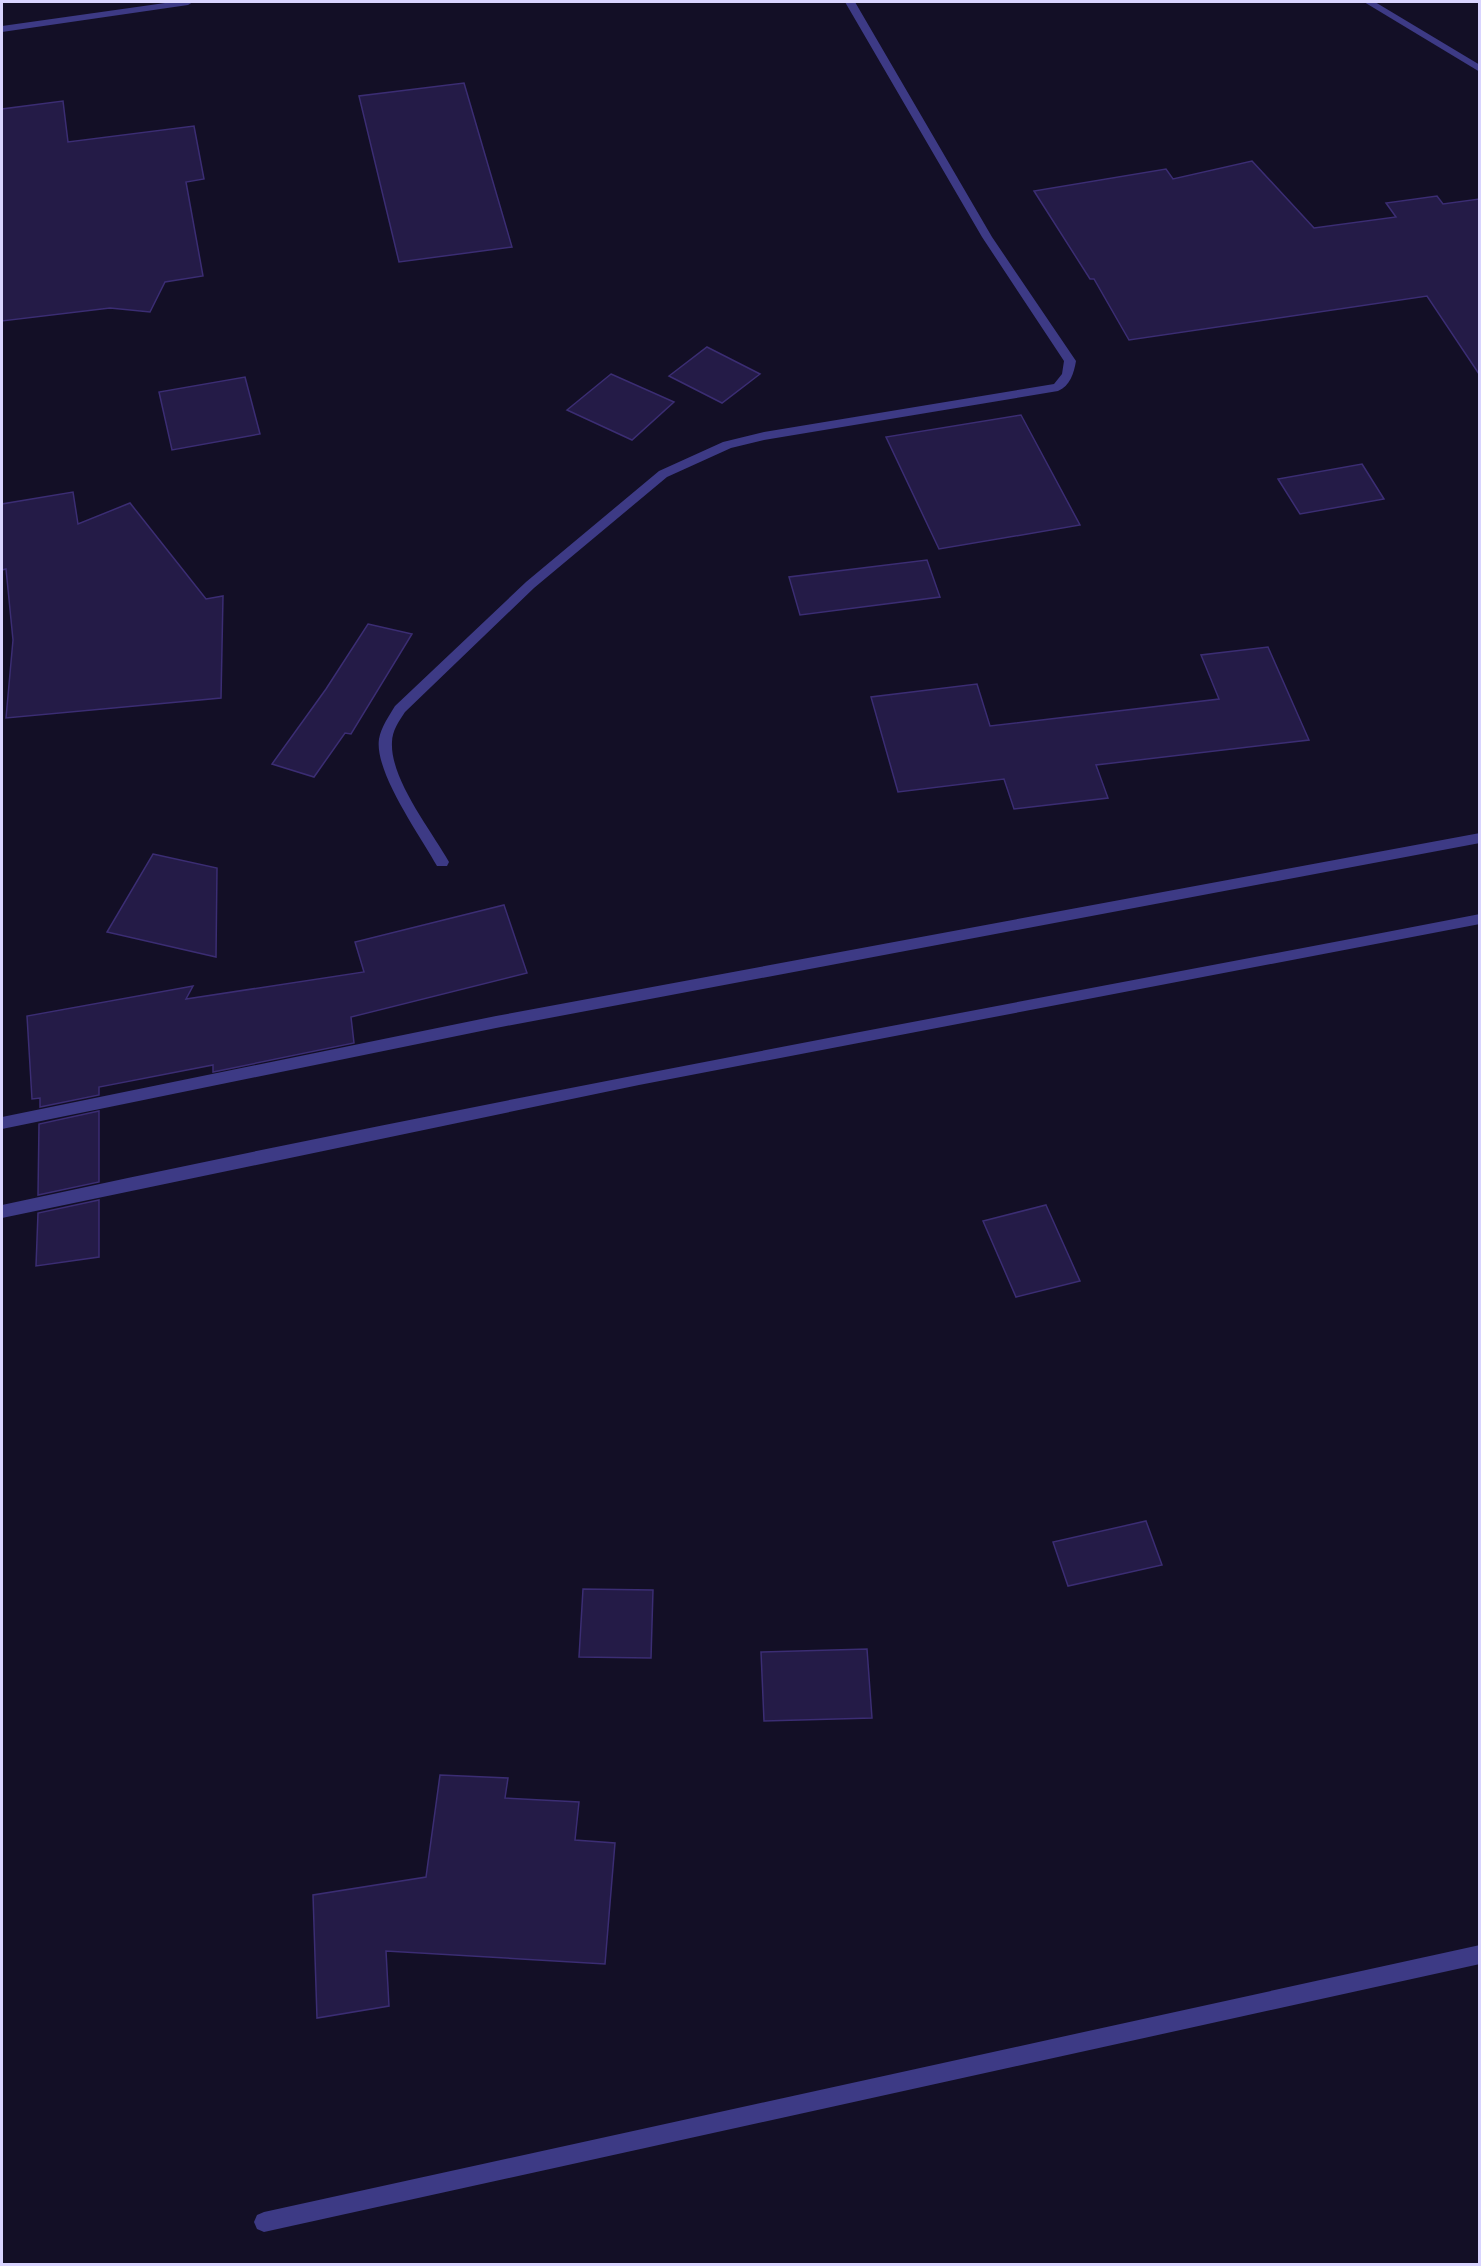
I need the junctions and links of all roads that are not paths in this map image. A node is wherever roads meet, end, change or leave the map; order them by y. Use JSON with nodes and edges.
{"nodes":[{"id":1,"x":188,"y":2,"type":"edge"},
{"id":2,"x":850,"y":2,"type":"edge"},
{"id":3,"x":1370,"y":2,"type":"edge"},
{"id":4,"x":2,"y":29,"type":"edge"},
{"id":5,"x":1479,"y":69,"type":"edge"},
{"id":6,"x":1479,"y":838,"type":"edge"},
{"id":7,"x":442,"y":862,"type":"dead end"},
{"id":8,"x":1479,"y":919,"type":"edge"},
{"id":9,"x":2,"y":1123,"type":"edge"},
{"id":10,"x":2,"y":1212,"type":"edge"},
{"id":11,"x":1479,"y":1954,"type":"edge"},
{"id":12,"x":264,"y":2222,"type":"dead end"}],
"edges":[{"from":1,"to":4,"type":"street"},
{"from":2,"to":7,"type":"street"},
{"from":3,"to":5,"type":"street"},
{"from":6,"to":9,"type":"street"},
{"from":8,"to":10,"type":"street"},
{"from":11,"to":12,"type":"street"}]}
